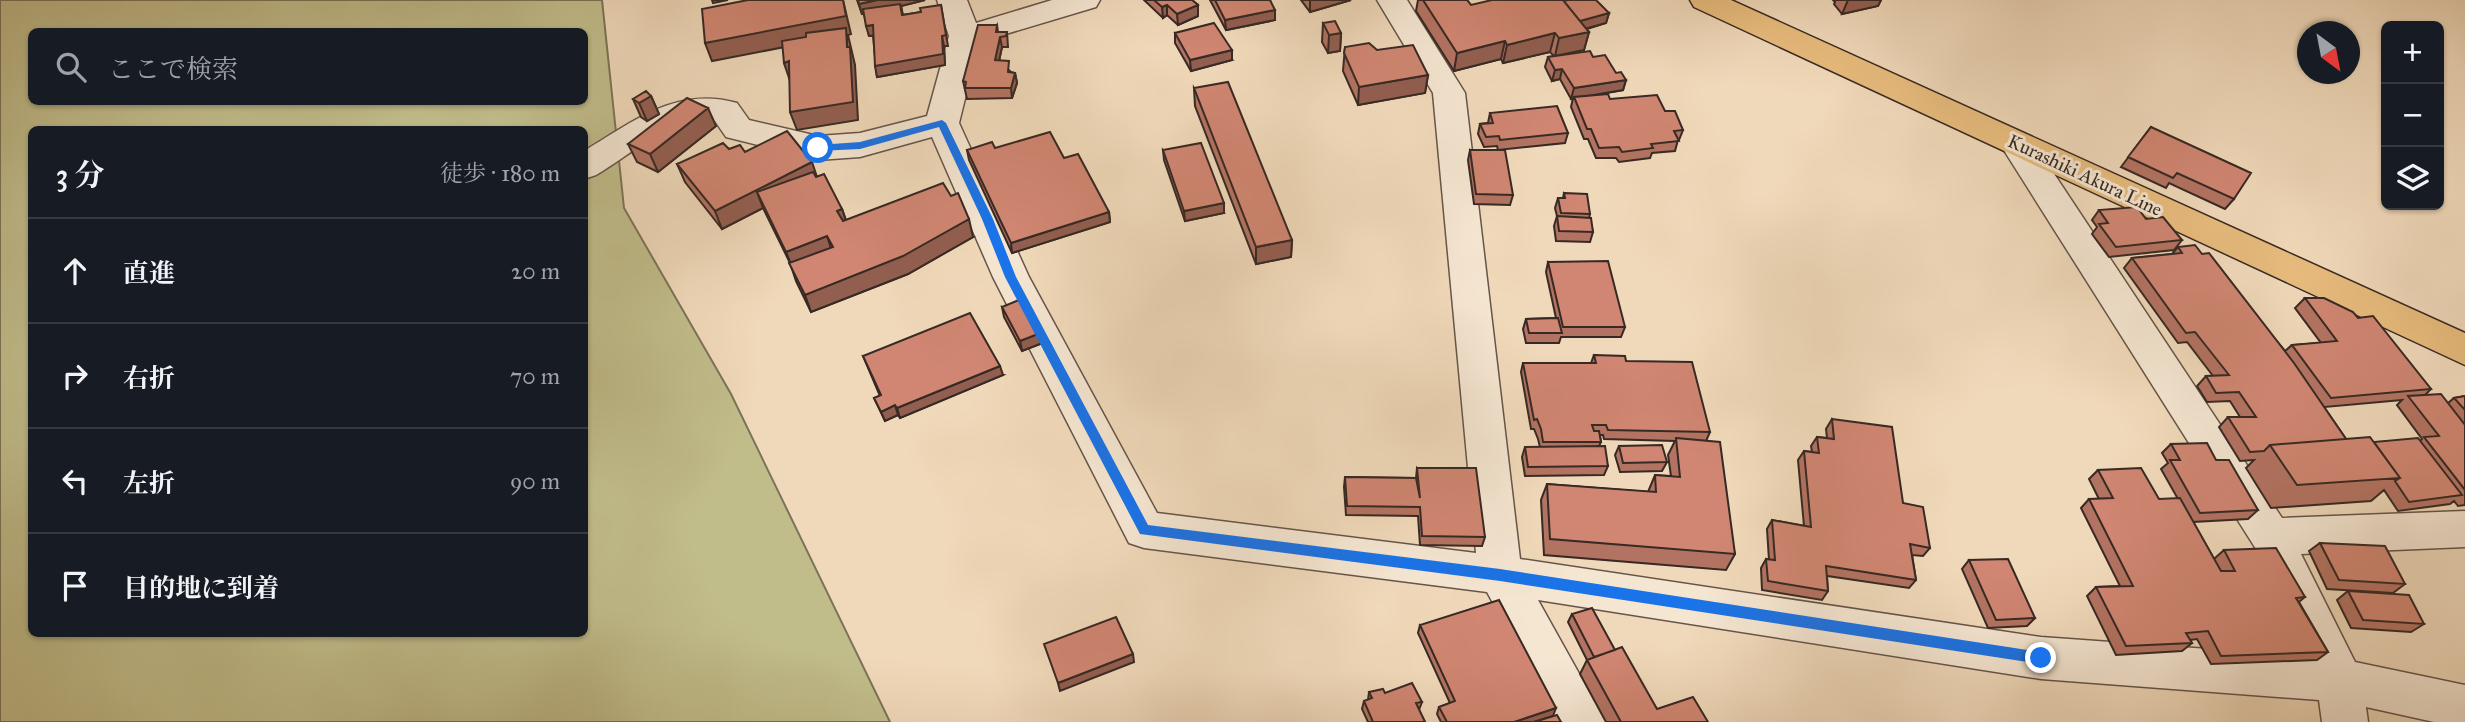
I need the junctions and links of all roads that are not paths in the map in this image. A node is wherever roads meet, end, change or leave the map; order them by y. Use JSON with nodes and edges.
{"nodes":[{"id":1,"x":1085,"y":0,"type":"edge"},
{"id":2,"x":1392,"y":0,"type":"edge"},
{"id":3,"x":1705,"y":0,"type":"edge"},
{"id":4,"x":959,"y":18,"type":"edge"},
{"id":5,"x":942,"y":123,"type":"junction"},
{"id":6,"x":2017,"y":144,"type":"junction"},
{"id":7,"x":588,"y":165,"type":"edge"},
{"id":8,"x":2465,"y":350,"type":"edge"},
{"id":9,"x":2465,"y":529,"type":"edge"},
{"id":10,"x":2271,"y":537,"type":"junction"},
{"id":11,"x":1500,"y":575,"type":"junction"},
{"id":12,"x":2342,"y":701,"type":"edge"},
{"id":13,"x":2465,"y":707,"type":"edge"},
{"id":14,"x":1583,"y":722,"type":"edge"}],
"edges":[{"from":1,"to":4,"type":"street"},
{"from":2,"to":11,"type":"street"},
{"from":3,"to":6,"type":"main road","name":"Kurashiki Akura Line"},
{"from":4,"to":5,"type":"street"},
{"from":5,"to":7,"type":"street"},
{"from":5,"to":11,"type":"street"},
{"from":6,"to":8,"type":"main road","name":"Kurashiki Akura Line"},
{"from":6,"to":10,"type":"street"},
{"from":9,"to":10,"type":"street"},
{"from":10,"to":12,"type":"street"},
{"from":11,"to":12,"type":"street"},
{"from":11,"to":14,"type":"street"},
{"from":12,"to":13,"type":"street"}]}
